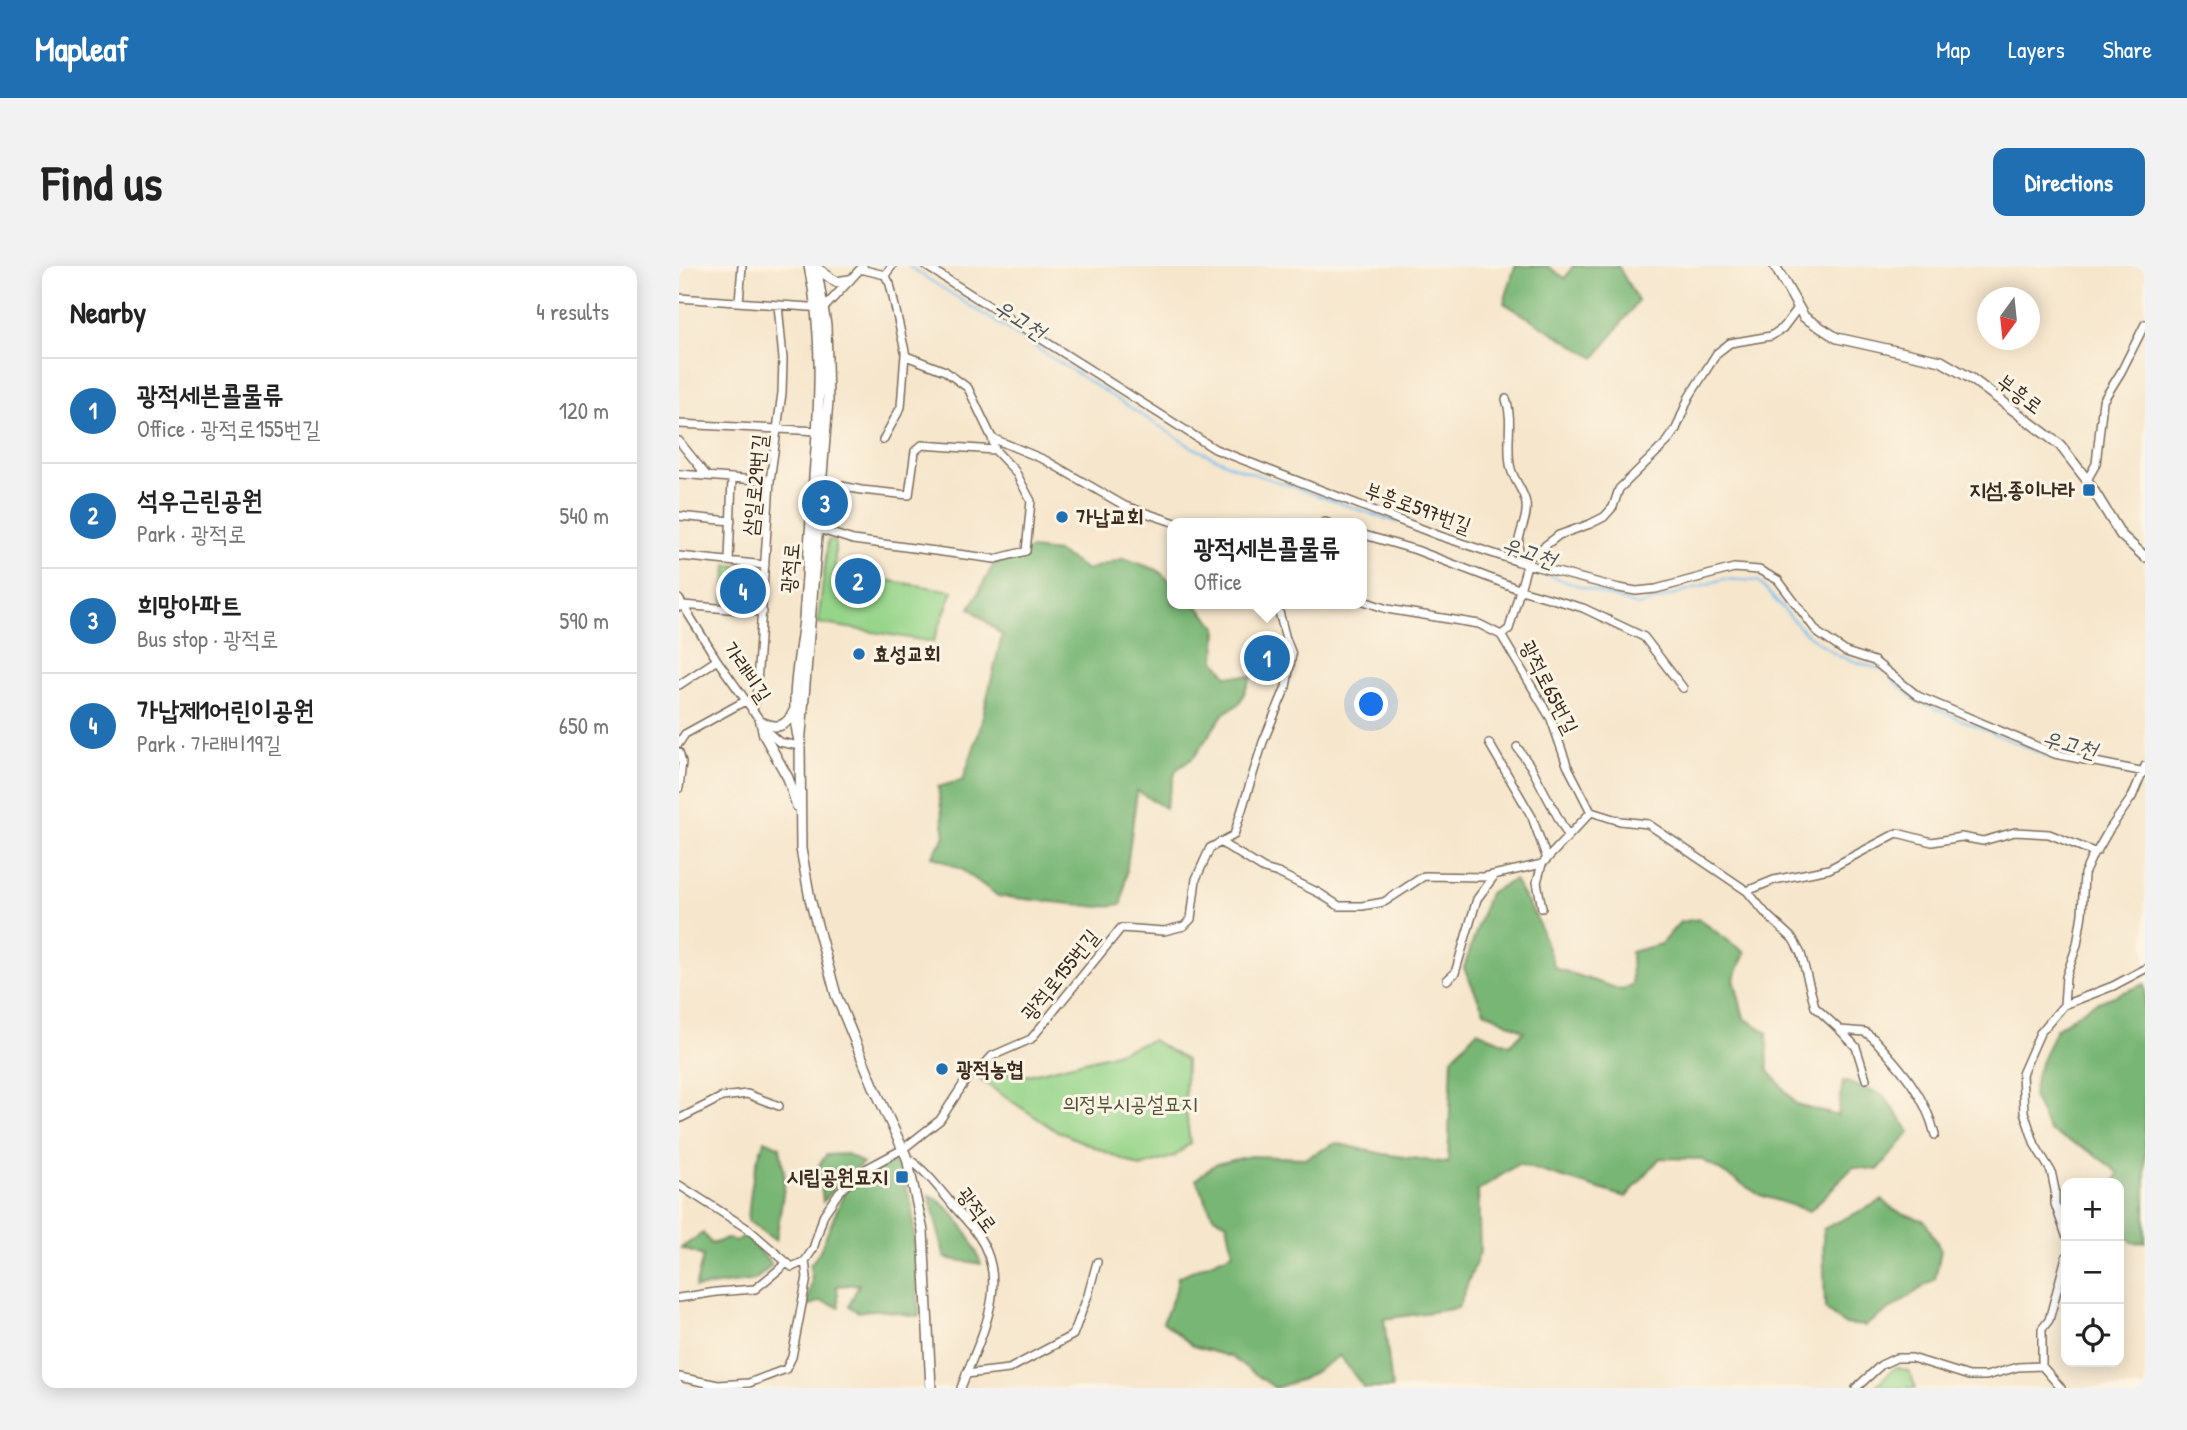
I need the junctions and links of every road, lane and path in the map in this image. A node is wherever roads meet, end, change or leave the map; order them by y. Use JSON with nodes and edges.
{"nodes":[{"id":1,"x":742,"y":266,"type":"edge"},
{"id":2,"x":809,"y":266,"type":"edge"},
{"id":3,"x":817,"y":266,"type":"edge"},
{"id":4,"x":926,"y":266,"type":"edge"},
{"id":5,"x":1775,"y":266,"type":"edge"},
{"id":6,"x":862,"y":267,"type":"edge"},
{"id":7,"x":892,"y":267,"type":"edge"},
{"id":8,"x":885,"y":275,"type":"junction"},
{"id":9,"x":849,"y":280,"type":"junction"},
{"id":10,"x":679,"y":298,"type":"edge"},
{"id":11,"x":739,"y":302,"type":"junction"},
{"id":12,"x":778,"y":304,"type":"junction"},
{"id":13,"x":820,"y":308,"type":"junction"},
{"id":14,"x":1798,"y":308,"type":"junction"},
{"id":15,"x":2145,"y":324,"type":"edge"},
{"id":16,"x":905,"y":353,"type":"junction"},
{"id":17,"x":1506,"y":398,"type":"dead end"},
{"id":18,"x":679,"y":424,"type":"edge"},
{"id":19,"x":778,"y":430,"type":"junction"},
{"id":20,"x":819,"y":431,"type":"junction"},
{"id":21,"x":992,"y":438,"type":"junction"},
{"id":22,"x":883,"y":439,"type":"dead end"},
{"id":23,"x":679,"y":441,"type":"edge"},
{"id":24,"x":995,"y":450,"type":"junction"},
{"id":25,"x":679,"y":474,"type":"edge"},
{"id":26,"x":707,"y":476,"type":"junction"},
{"id":27,"x":732,"y":478,"type":"junction"},
{"id":28,"x":2087,"y":480,"type":"junction"},
{"id":29,"x":770,"y":481,"type":"junction"},
{"id":30,"x":823,"y":482,"type":"junction"},
{"id":31,"x":679,"y":516,"type":"edge"},
{"id":32,"x":731,"y":520,"type":"junction"},
{"id":33,"x":1167,"y":520,"type":"edge"},
{"id":34,"x":818,"y":529,"type":"junction"},
{"id":35,"x":1367,"y":536,"type":"edge"},
{"id":36,"x":679,"y":556,"type":"edge"},
{"id":37,"x":2145,"y":556,"type":"edge"},
{"id":38,"x":729,"y":561,"type":"junction"},
{"id":39,"x":765,"y":565,"type":"junction"},
{"id":40,"x":1526,"y":565,"type":"junction"},
{"id":41,"x":1521,"y":588,"type":"junction"},
{"id":42,"x":1367,"y":602,"type":"edge"},
{"id":43,"x":680,"y":604,"type":"edge"},
{"id":44,"x":1278,"y":609,"type":"edge"},
{"id":45,"x":763,"y":612,"type":"junction"},
{"id":46,"x":1501,"y":635,"type":"junction"},
{"id":47,"x":717,"y":660,"type":"junction"},
{"id":48,"x":679,"y":685,"type":"edge"},
{"id":49,"x":1683,"y":688,"type":"dead end"},
{"id":50,"x":745,"y":701,"type":"junction"},
{"id":51,"x":796,"y":707,"type":"junction"},
{"id":52,"x":752,"y":711,"type":"junction"},
{"id":53,"x":761,"y":722,"type":"junction"},
{"id":54,"x":679,"y":724,"type":"edge"},
{"id":55,"x":685,"y":734,"type":"junction"},
{"id":56,"x":679,"y":743,"type":"edge"},
{"id":57,"x":1489,"y":743,"type":"dead end"},
{"id":58,"x":800,"y":746,"type":"junction"},
{"id":59,"x":1517,"y":747,"type":"dead end"},
{"id":60,"x":679,"y":752,"type":"edge"},
{"id":61,"x":2144,"y":770,"type":"edge"},
{"id":62,"x":679,"y":788,"type":"edge"},
{"id":63,"x":1591,"y":812,"type":"junction"},
{"id":64,"x":800,"y":816,"type":"junction"},
{"id":65,"x":1568,"y":836,"type":"junction"},
{"id":66,"x":1220,"y":842,"type":"junction"},
{"id":67,"x":2094,"y":852,"type":"junction"},
{"id":68,"x":1544,"y":861,"type":"junction"},
{"id":69,"x":1495,"y":875,"type":"junction"},
{"id":70,"x":1747,"y":891,"type":"junction"},
{"id":71,"x":1542,"y":908,"type":"dead end"},
{"id":72,"x":2145,"y":969,"type":"edge"},
{"id":73,"x":1447,"y":980,"type":"dead end"},
{"id":74,"x":2064,"y":1005,"type":"junction"},
{"id":75,"x":1840,"y":1030,"type":"junction"},
{"id":76,"x":1866,"y":1079,"type":"dead end"},
{"id":77,"x":779,"y":1106,"type":"dead end"},
{"id":78,"x":679,"y":1119,"type":"edge"},
{"id":79,"x":1935,"y":1135,"type":"dead end"},
{"id":80,"x":903,"y":1149,"type":"junction"},
{"id":81,"x":907,"y":1158,"type":"junction"},
{"id":82,"x":679,"y":1185,"type":"edge"},
{"id":83,"x":2061,"y":1221,"type":"edge"},
{"id":84,"x":805,"y":1261,"type":"junction"},
{"id":85,"x":1097,"y":1262,"type":"dead end"},
{"id":86,"x":787,"y":1264,"type":"junction"},
{"id":87,"x":2061,"y":1276,"type":"edge"},
{"id":88,"x":679,"y":1298,"type":"edge"},
{"id":89,"x":2042,"y":1367,"type":"junction"},
{"id":90,"x":966,"y":1374,"type":"junction"},
{"id":91,"x":679,"y":1377,"type":"edge"},
{"id":92,"x":931,"y":1388,"type":"edge"},
{"id":93,"x":961,"y":1388,"type":"edge"},
{"id":94,"x":1856,"y":1388,"type":"edge"},
{"id":95,"x":2061,"y":1388,"type":"edge"}],
"edges":[{"from":1,"to":11,"type":"street"},
{"from":2,"to":13,"type":"main road","name":"광적로"},
{"from":3,"to":9,"type":"main road"},
{"from":3,"to":13,"type":"main road","name":"광적로"},
{"from":4,"to":40,"type":"street","name":"부흥로597번길"},
{"from":5,"to":14,"type":"main road","name":"부흥로"},
{"from":6,"to":8,"type":"street"},
{"from":6,"to":9,"type":"street"},
{"from":7,"to":8,"type":"street"},
{"from":8,"to":16,"type":"street"},
{"from":9,"to":13,"type":"street"},
{"from":10,"to":11,"type":"street"},
{"from":11,"to":12,"type":"street"},
{"from":12,"to":13,"type":"street"},
{"from":12,"to":19,"type":"street","name":"삼일로29번길"},
{"from":13,"to":20,"type":"main road","name":"광적로"},
{"from":13,"to":30,"type":"main road","name":"광적로"},
{"from":14,"to":28,"type":"main road","name":"부흥로"},
{"from":14,"to":40,"type":"street"},
{"from":15,"to":28,"type":"street"},
{"from":16,"to":21,"type":"street"},
{"from":16,"to":22,"type":"street"},
{"from":17,"to":40,"type":"street"},
{"from":18,"to":19,"type":"street"},
{"from":19,"to":20,"type":"street"},
{"from":19,"to":29,"type":"street","name":"삼일로29번길"},
{"from":20,"to":51,"type":"main road","name":"광적로"},
{"from":21,"to":24,"type":"street"},
{"from":21,"to":33,"type":"street"},
{"from":23,"to":26,"type":"street"},
{"from":24,"to":30,"type":"street"},
{"from":24,"to":34,"type":"street"},
{"from":25,"to":26,"type":"street"},
{"from":26,"to":27,"type":"street"},
{"from":27,"to":29,"type":"street"},
{"from":27,"to":32,"type":"street"},
{"from":28,"to":37,"type":"main road","name":"부흥로"},
{"from":29,"to":39,"type":"street","name":"삼일로29번길"},
{"from":30,"to":34,"type":"main road","name":"광적로"},
{"from":31,"to":32,"type":"street"},
{"from":32,"to":38,"type":"street"},
{"from":34,"to":58,"type":"main road","name":"광적로"},
{"from":35,"to":41,"type":"street"},
{"from":36,"to":38,"type":"street"},
{"from":38,"to":39,"type":"street"},
{"from":39,"to":45,"type":"street","name":"삼일로29번길"},
{"from":40,"to":41,"type":"street"},
{"from":40,"to":61,"type":"street","name":"부흥로597번길"},
{"from":41,"to":46,"type":"street"},
{"from":41,"to":49,"type":"street"},
{"from":42,"to":46,"type":"street","name":"광적로65번길"},
{"from":43,"to":45,"type":"street"},
{"from":43,"to":47,"type":"street","name":"가래비길"},
{"from":44,"to":66,"type":"street","name":"광적로155번길"},
{"from":45,"to":52,"type":"street","name":"삼일로29번길"},
{"from":46,"to":63,"type":"street","name":"광적로65번길"},
{"from":47,"to":48,"type":"street"},
{"from":47,"to":50,"type":"street","name":"가래비길"},
{"from":50,"to":52,"type":"street","name":"가래비길"},
{"from":50,"to":55,"type":"street"},
{"from":51,"to":53,"type":"main road"},
{"from":51,"to":58,"type":"main road","name":"광적로"},
{"from":52,"to":53,"type":"street","name":"가래비길"},
{"from":53,"to":58,"type":"street","name":"가래비길"},
{"from":53,"to":64,"type":"main road"},
{"from":54,"to":55,"type":"street"},
{"from":55,"to":56,"type":"street"},
{"from":57,"to":68,"type":"street"},
{"from":58,"to":64,"type":"main road","name":"광적로"},
{"from":59,"to":65,"type":"street"},
{"from":60,"to":62,"type":"street"},
{"from":61,"to":67,"type":"street"},
{"from":63,"to":65,"type":"street"},
{"from":63,"to":70,"type":"street"},
{"from":64,"to":80,"type":"main road","name":"광적로"},
{"from":65,"to":68,"type":"street"},
{"from":66,"to":69,"type":"street"},
{"from":66,"to":80,"type":"street","name":"광적로155번길"},
{"from":67,"to":70,"type":"street"},
{"from":67,"to":74,"type":"street"},
{"from":68,"to":69,"type":"street"},
{"from":68,"to":71,"type":"street"},
{"from":69,"to":73,"type":"street"},
{"from":70,"to":75,"type":"street"},
{"from":72,"to":74,"type":"street"},
{"from":74,"to":83,"type":"street"},
{"from":75,"to":76,"type":"street"},
{"from":75,"to":79,"type":"street"},
{"from":77,"to":78,"type":"street"},
{"from":80,"to":81,"type":"main road","name":"광적로"},
{"from":80,"to":84,"type":"street"},
{"from":81,"to":90,"type":"street","name":"광적로"},
{"from":81,"to":92,"type":"main road","name":"광적로"},
{"from":82,"to":86,"type":"street"},
{"from":84,"to":86,"type":"street"},
{"from":84,"to":91,"type":"street"},
{"from":85,"to":90,"type":"street"},
{"from":86,"to":88,"type":"street"},
{"from":87,"to":89,"type":"street"},
{"from":89,"to":94,"type":"street"},
{"from":89,"to":95,"type":"street"},
{"from":90,"to":93,"type":"street","name":"광적로"}]}
